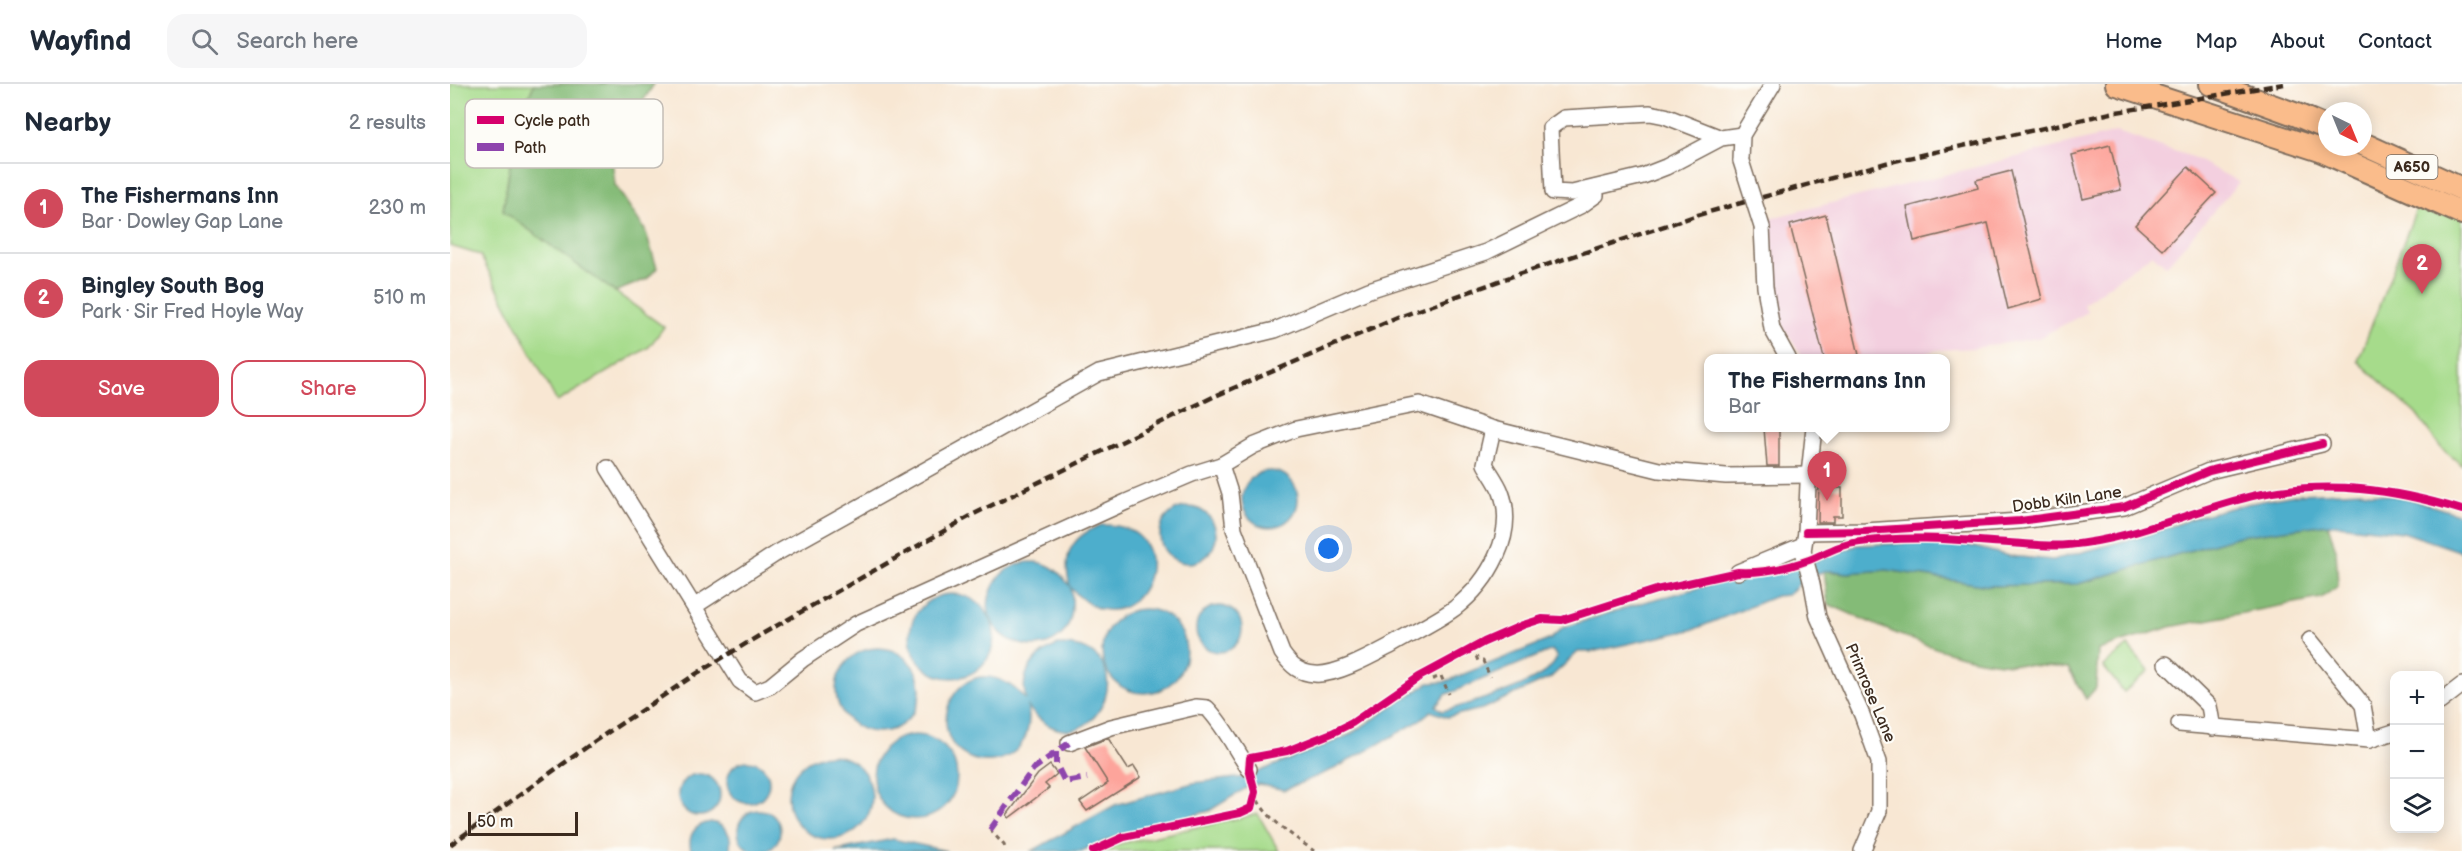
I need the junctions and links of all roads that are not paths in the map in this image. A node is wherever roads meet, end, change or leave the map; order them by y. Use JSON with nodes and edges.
{"nodes":[{"id":1,"x":2117,"y":84,"type":"edge"},
{"id":2,"x":2211,"y":84,"type":"edge"},
{"id":3,"x":1770,"y":88,"type":"edge"},
{"id":4,"x":2318,"y":124,"type":"edge"},
{"id":5,"x":1742,"y":135,"type":"junction"},
{"id":6,"x":1721,"y":138,"type":"junction"},
{"id":7,"x":2372,"y":148,"type":"edge"},
{"id":8,"x":1595,"y":188,"type":"junction"},
{"id":9,"x":2462,"y":189,"type":"edge"},
{"id":10,"x":2462,"y":213,"type":"edge"},
{"id":11,"x":1786,"y":354,"type":"edge"},
{"id":12,"x":1493,"y":429,"type":"junction"},
{"id":13,"x":1814,"y":432,"type":"edge"},
{"id":14,"x":2322,"y":444,"type":"dead end"},
{"id":15,"x":1221,"y":465,"type":"junction"},
{"id":16,"x":608,"y":468,"type":"dead end"},
{"id":17,"x":1809,"y":475,"type":"junction"},
{"id":18,"x":1804,"y":542,"type":"junction"},
{"id":19,"x":1738,"y":572,"type":"dead end"},
{"id":20,"x":695,"y":606,"type":"junction"},
{"id":21,"x":2310,"y":640,"type":"dead end"},
{"id":22,"x":2166,"y":664,"type":"dead end"},
{"id":23,"x":2462,"y":686,"type":"edge"},
{"id":24,"x":2444,"y":699,"type":"edge"},
{"id":25,"x":2179,"y":724,"type":"dead end"},
{"id":26,"x":2213,"y":728,"type":"junction"},
{"id":27,"x":2390,"y":733,"type":"edge"},
{"id":28,"x":2369,"y":740,"type":"junction"},
{"id":29,"x":1069,"y":743,"type":"dead end"},
{"id":30,"x":1249,"y":769,"type":"road end"},
{"id":31,"x":1862,"y":851,"type":"edge"}],
"edges":[{"from":1,"to":10,"type":"highway","number":"A650"},
{"from":2,"to":4,"type":"highway"},
{"from":3,"to":5,"type":"street"},
{"from":5,"to":6,"type":"street"},
{"from":5,"to":11,"type":"street","bridge":true},
{"from":6,"to":8,"type":"street"},
{"from":6,"to":8,"type":"street"},
{"from":7,"to":9,"type":"highway","number":"A650"},
{"from":8,"to":20,"type":"street"},
{"from":12,"to":15,"type":"street"},
{"from":12,"to":15,"type":"street"},
{"from":12,"to":17,"type":"street"},
{"from":13,"to":17,"type":"street","name":"Primrose Lane"},
{"from":14,"to":18,"type":"street","name":"Dobb Kiln Lane"},
{"from":15,"to":20,"type":"street"},
{"from":16,"to":20,"type":"street"},
{"from":17,"to":18,"type":"street","name":"Primrose Lane"},
{"from":18,"to":19,"type":"street"},
{"from":18,"to":31,"type":"street","name":"Primrose Lane"},
{"from":21,"to":28,"type":"street"},
{"from":22,"to":26,"type":"street"},
{"from":23,"to":24,"type":"street"},
{"from":25,"to":26,"type":"street"},
{"from":26,"to":28,"type":"street"},
{"from":27,"to":28,"type":"street"},
{"from":29,"to":30,"type":"street"}]}
